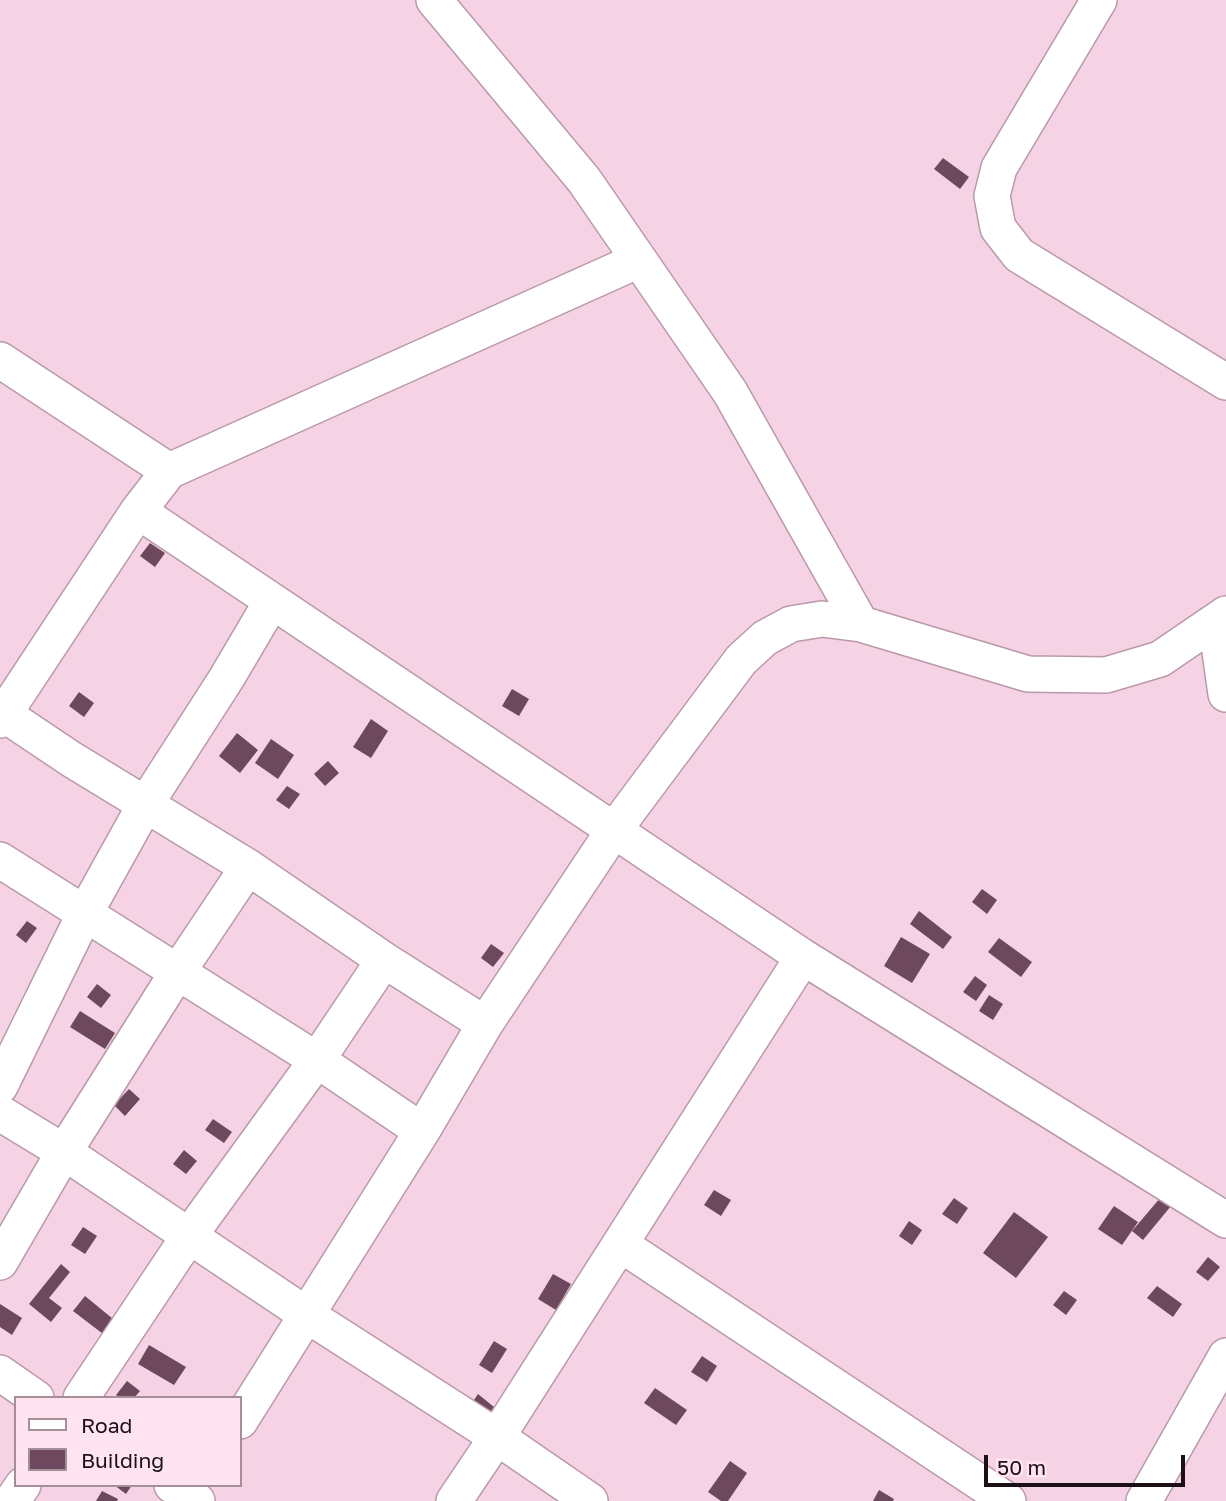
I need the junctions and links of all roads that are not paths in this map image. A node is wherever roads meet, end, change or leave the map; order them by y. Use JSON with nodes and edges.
{"nodes":[{"id":1,"x":434,"y":0,"type":"edge"},
{"id":2,"x":1099,"y":0,"type":"edge"},
{"id":3,"x":639,"y":260,"type":"junction"},
{"id":4,"x":0,"y":360,"type":"edge"},
{"id":5,"x":1226,"y":382,"type":"edge"},
{"id":6,"x":169,"y":471,"type":"junction"},
{"id":7,"x":138,"y":511,"type":"junction"},
{"id":8,"x":272,"y":601,"type":"junction"},
{"id":9,"x":1221,"y":619,"type":"edge"},
{"id":10,"x":861,"y":625,"type":"junction"},
{"id":11,"x":1226,"y":694,"type":"edge"},
{"id":12,"x":2,"y":717,"type":"edge"},
{"id":13,"x":145,"y":805,"type":"junction"},
{"id":14,"x":614,"y":830,"type":"junction"},
{"id":15,"x":0,"y":860,"type":"edge"},
{"id":16,"x":248,"y":867,"type":"junction"},
{"id":17,"x":85,"y":913,"type":"junction"},
{"id":18,"x":803,"y":957,"type":"junction"},
{"id":19,"x":384,"y":960,"type":"junction"},
{"id":20,"x":177,"y":973,"type":"junction"},
{"id":21,"x":485,"y":1024,"type":"junction"},
{"id":22,"x":317,"y":1060,"type":"junction"},
{"id":23,"x":0,"y":1086,"type":"edge"},
{"id":24,"x":0,"y":1113,"type":"edge"},
{"id":25,"x":422,"y":1131,"type":"junction"},
{"id":26,"x":64,"y":1152,"type":"junction"},
{"id":27,"x":1226,"y":1220,"type":"edge"},
{"id":28,"x":189,"y":1236,"type":"junction"},
{"id":29,"x":620,"y":1244,"type":"junction"},
{"id":30,"x":0,"y":1262,"type":"edge"},
{"id":31,"x":307,"y":1315,"type":"junction"},
{"id":32,"x":1226,"y":1356,"type":"edge"},
{"id":33,"x":0,"y":1373,"type":"edge"},
{"id":34,"x":33,"y":1396,"type":"edge"},
{"id":35,"x":82,"y":1396,"type":"edge"},
{"id":36,"x":242,"y":1418,"type":"edge"},
{"id":37,"x":497,"y":1437,"type":"junction"},
{"id":38,"x":454,"y":1501,"type":"edge"},
{"id":39,"x":590,"y":1501,"type":"edge"},
{"id":40,"x":1008,"y":1501,"type":"edge"},
{"id":41,"x":1144,"y":1501,"type":"edge"}],
"edges":[{"from":1,"to":3,"type":"street"},
{"from":2,"to":5,"type":"street"},
{"from":3,"to":6,"type":"street"},
{"from":3,"to":10,"type":"street"},
{"from":4,"to":6,"type":"street"},
{"from":6,"to":7,"type":"street"},
{"from":7,"to":8,"type":"street"},
{"from":7,"to":12,"type":"street"},
{"from":8,"to":13,"type":"street"},
{"from":8,"to":14,"type":"street"},
{"from":9,"to":10,"type":"street"},
{"from":9,"to":11,"type":"street"},
{"from":10,"to":14,"type":"street"},
{"from":12,"to":13,"type":"street"},
{"from":13,"to":16,"type":"street"},
{"from":13,"to":17,"type":"street"},
{"from":14,"to":18,"type":"street"},
{"from":14,"to":21,"type":"street"},
{"from":15,"to":17,"type":"street"},
{"from":16,"to":19,"type":"street"},
{"from":16,"to":20,"type":"street"},
{"from":17,"to":20,"type":"street"},
{"from":17,"to":23,"type":"street"},
{"from":18,"to":27,"type":"street"},
{"from":18,"to":29,"type":"street"},
{"from":19,"to":21,"type":"street"},
{"from":19,"to":22,"type":"street"},
{"from":20,"to":22,"type":"street"},
{"from":20,"to":26,"type":"street"},
{"from":21,"to":25,"type":"street"},
{"from":22,"to":25,"type":"street"},
{"from":22,"to":28,"type":"street"},
{"from":24,"to":26,"type":"street"},
{"from":25,"to":31,"type":"street"},
{"from":26,"to":28,"type":"street"},
{"from":26,"to":30,"type":"street"},
{"from":28,"to":31,"type":"street"},
{"from":28,"to":35,"type":"street"},
{"from":29,"to":37,"type":"street"},
{"from":29,"to":40,"type":"street"},
{"from":31,"to":36,"type":"street"},
{"from":31,"to":37,"type":"street"},
{"from":32,"to":41,"type":"street"},
{"from":33,"to":34,"type":"street"},
{"from":37,"to":38,"type":"street"},
{"from":37,"to":39,"type":"street"}]}
